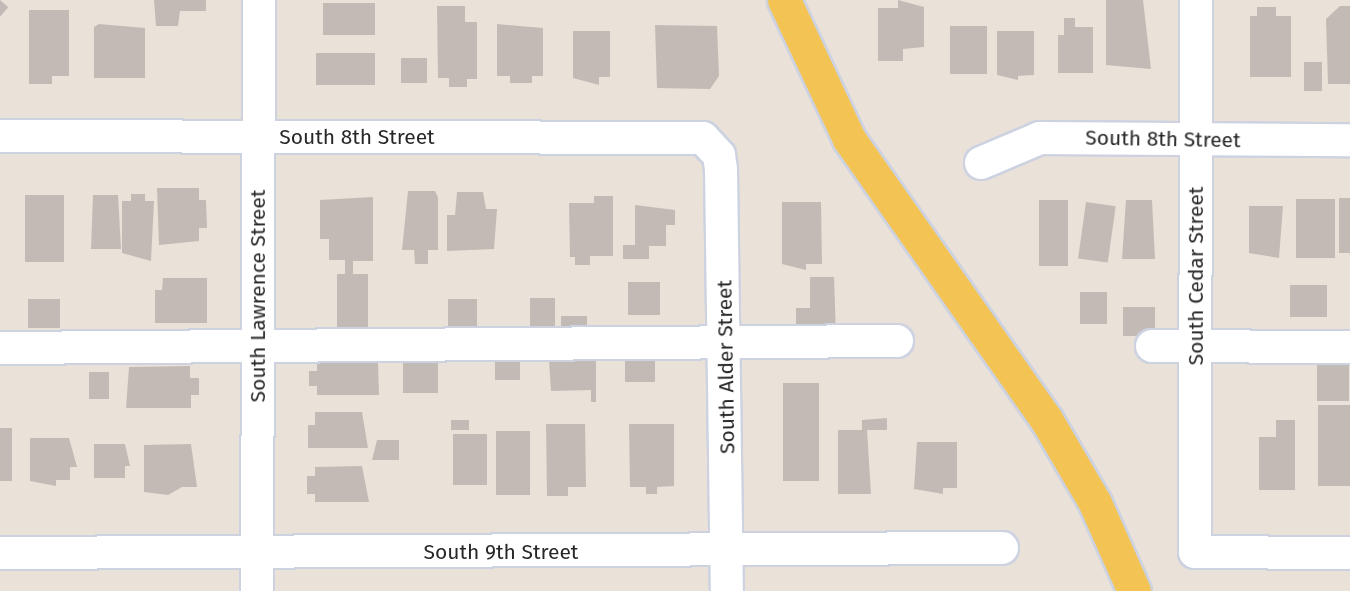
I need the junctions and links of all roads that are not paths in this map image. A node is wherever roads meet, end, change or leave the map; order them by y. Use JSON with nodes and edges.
{"nodes":[{"id":1,"x":259,"y":0,"type":"edge"},
{"id":2,"x":784,"y":0,"type":"edge"},
{"id":3,"x":1196,"y":0,"type":"edge"},
{"id":4,"x":0,"y":136,"type":"edge"},
{"id":5,"x":258,"y":137,"type":"junction"},
{"id":6,"x":1197,"y":140,"type":"junction"},
{"id":7,"x":1350,"y":140,"type":"edge"},
{"id":8,"x":713,"y":144,"type":"joint"},
{"id":9,"x":981,"y":162,"type":"dead end"},
{"id":10,"x":897,"y":341,"type":"dead end"},
{"id":11,"x":727,"y":342,"type":"junction"},
{"id":12,"x":1152,"y":346,"type":"dead end"},
{"id":13,"x":1196,"y":346,"type":"junction"},
{"id":14,"x":1350,"y":347,"type":"edge"},
{"id":15,"x":0,"y":348,"type":"edge"},
{"id":16,"x":258,"y":350,"type":"junction"},
{"id":17,"x":1002,"y":548,"type":"dead end"},
{"id":18,"x":727,"y":552,"type":"junction"},
{"id":19,"x":0,"y":553,"type":"edge"},
{"id":20,"x":257,"y":553,"type":"junction"},
{"id":21,"x":1350,"y":553,"type":"edge"},
{"id":22,"x":257,"y":591,"type":"edge"},
{"id":23,"x":727,"y":591,"type":"edge"},
{"id":24,"x":1134,"y":591,"type":"edge"}],
"edges":[{"from":1,"to":5,"type":"street","name":"South Lawrence Street"},
{"from":2,"to":24,"type":"main road"},
{"from":3,"to":6,"type":"street","name":"South Cedar Street"},
{"from":4,"to":5,"type":"street","name":"South 8th Street"},
{"from":5,"to":8,"type":"street","name":"South 8th Street"},
{"from":5,"to":16,"type":"street","name":"South Lawrence Street"},
{"from":6,"to":7,"type":"street","name":"South 8th Street"},
{"from":6,"to":9,"type":"street","name":"South 8th Street"},
{"from":6,"to":13,"type":"street","name":"South Cedar Street"},
{"from":8,"to":11,"type":"street","name":"South Alder Street"},
{"from":10,"to":11,"type":"street"},
{"from":11,"to":16,"type":"street"},
{"from":11,"to":18,"type":"street","name":"South Alder Street"},
{"from":12,"to":13,"type":"street"},
{"from":13,"to":14,"type":"street"},
{"from":13,"to":21,"type":"street","name":"South Cedar Street"},
{"from":15,"to":16,"type":"street"},
{"from":16,"to":20,"type":"street","name":"South Lawrence Street"},
{"from":17,"to":18,"type":"street","name":"South 9th Street"},
{"from":18,"to":20,"type":"street","name":"South 9th Street"},
{"from":18,"to":23,"type":"street","name":"South Alder Street"},
{"from":19,"to":20,"type":"street","name":"South 9th Street"},
{"from":20,"to":22,"type":"street","name":"South Lawrence Street"}]}
